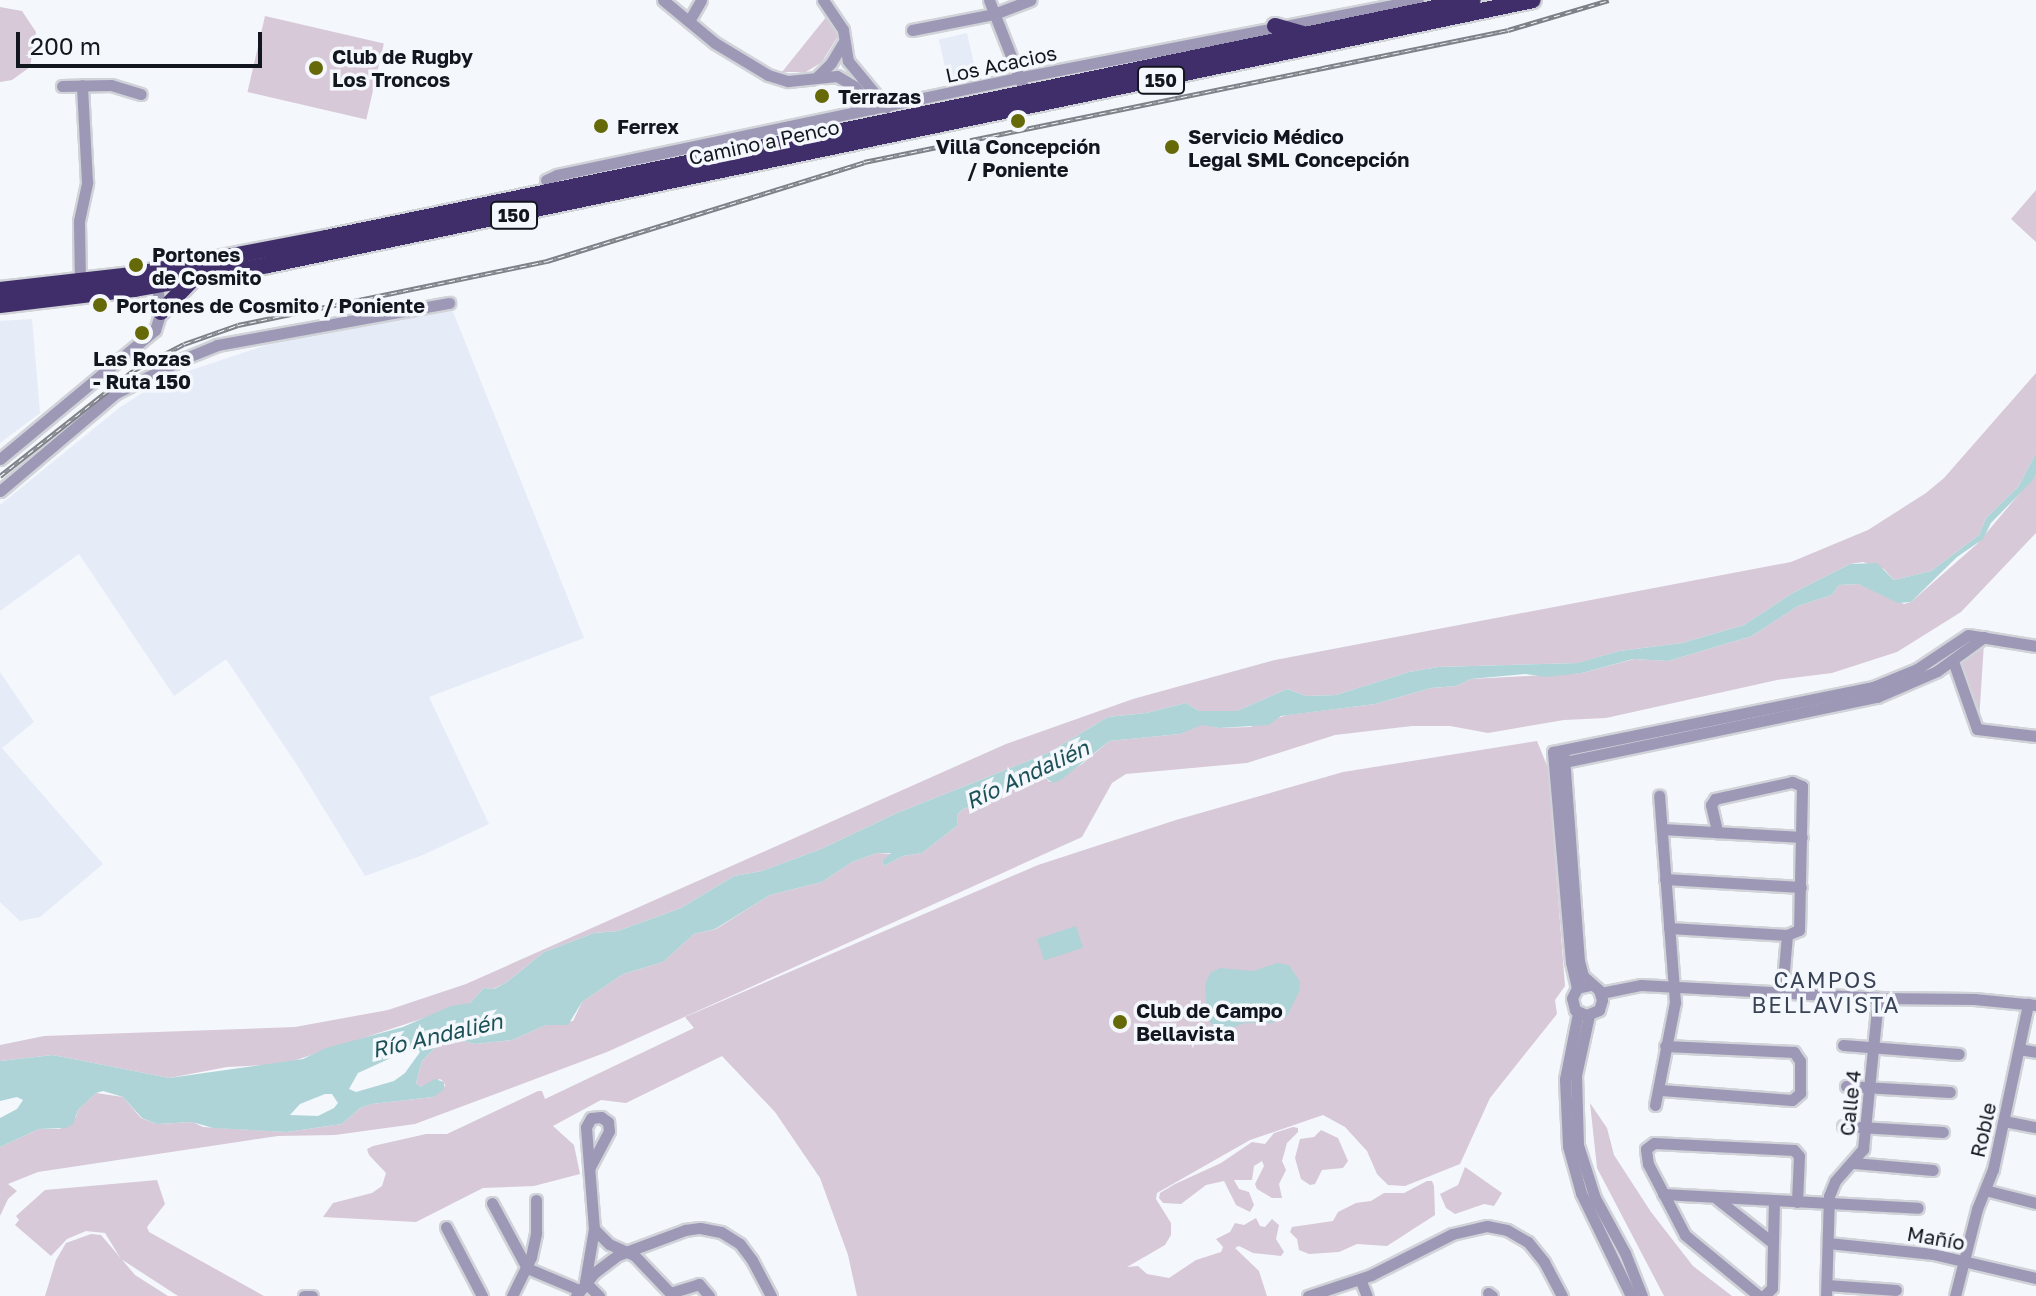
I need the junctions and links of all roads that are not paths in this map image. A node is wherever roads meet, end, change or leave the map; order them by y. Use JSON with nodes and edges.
{"nodes":[{"id":1,"x":663,"y":0,"type":"edge"},
{"id":2,"x":701,"y":0,"type":"edge"},
{"id":3,"x":823,"y":0,"type":"edge"},
{"id":4,"x":989,"y":0,"type":"edge"},
{"id":5,"x":1030,"y":0,"type":"edge"},
{"id":6,"x":1418,"y":0,"type":"edge"},
{"id":7,"x":1473,"y":0,"type":"edge"},
{"id":8,"x":1533,"y":0,"type":"edge"},
{"id":9,"x":994,"y":14,"type":"junction"},
{"id":10,"x":689,"y":21,"type":"junction"},
{"id":11,"x":1275,"y":26,"type":"junction"},
{"id":12,"x":912,"y":30,"type":"dead end"},
{"id":13,"x":1308,"y":34,"type":"junction"},
{"id":14,"x":843,"y":43,"type":"junction"},
{"id":15,"x":1187,"y":45,"type":"junction"},
{"id":16,"x":1164,"y":64,"type":"junction"},
{"id":17,"x":818,"y":76,"type":"junction"},
{"id":18,"x":82,"y":85,"type":"junction"},
{"id":19,"x":62,"y":86,"type":"dead end"},
{"id":20,"x":1025,"y":93,"type":"junction"},
{"id":21,"x":141,"y":94,"type":"dead end"},
{"id":22,"x":880,"y":108,"type":"junction"},
{"id":23,"x":898,"y":120,"type":"junction"},
{"id":24,"x":542,"y":188,"type":"junction"},
{"id":25,"x":156,"y":278,"type":"junction"},
{"id":26,"x":193,"y":280,"type":"junction"},
{"id":27,"x":80,"y":281,"type":"junction"},
{"id":28,"x":0,"y":290,"type":"edge"},
{"id":29,"x":449,"y":303,"type":"dead end"},
{"id":30,"x":0,"y":305,"type":"edge"},
{"id":31,"x":161,"y":312,"type":"junction"},
{"id":32,"x":0,"y":459,"type":"edge"},
{"id":33,"x":0,"y":491,"type":"edge"},
{"id":34,"x":1984,"y":637,"type":"junction"},
{"id":35,"x":2036,"y":646,"type":"edge"},
{"id":36,"x":1953,"y":661,"type":"junction"},
{"id":37,"x":2036,"y":736,"type":"edge"},
{"id":38,"x":1559,"y":757,"type":"junction"},
{"id":39,"x":1659,"y":796,"type":"dead end"},
{"id":40,"x":1662,"y":829,"type":"junction"},
{"id":41,"x":1717,"y":832,"type":"junction"},
{"id":42,"x":1802,"y":837,"type":"junction"},
{"id":43,"x":1665,"y":879,"type":"junction"},
{"id":44,"x":1801,"y":887,"type":"junction"},
{"id":45,"x":1669,"y":928,"type":"junction"},
{"id":46,"x":1787,"y":935,"type":"junction"},
{"id":47,"x":1584,"y":987,"type":"junction"},
{"id":48,"x":1674,"y":987,"type":"junction"},
{"id":49,"x":1601,"y":993,"type":"junction"},
{"id":50,"x":1782,"y":993,"type":"junction"},
{"id":51,"x":1878,"y":998,"type":"junction"},
{"id":52,"x":2032,"y":1005,"type":"edge"},
{"id":53,"x":1584,"y":1014,"type":"junction"},
{"id":54,"x":1843,"y":1045,"type":"dead end"},
{"id":55,"x":1665,"y":1046,"type":"junction"},
{"id":56,"x":1873,"y":1047,"type":"junction"},
{"id":57,"x":2019,"y":1049,"type":"junction"},
{"id":58,"x":2036,"y":1052,"type":"edge"},
{"id":59,"x":1959,"y":1054,"type":"dead end"},
{"id":60,"x":1846,"y":1086,"type":"dead end"},
{"id":61,"x":1870,"y":1086,"type":"junction"},
{"id":62,"x":1661,"y":1090,"type":"junction"},
{"id":63,"x":1950,"y":1092,"type":"dead end"},
{"id":64,"x":1655,"y":1105,"type":"dead end"},
{"id":65,"x":2004,"y":1121,"type":"junction"},
{"id":66,"x":1843,"y":1126,"type":"dead end"},
{"id":67,"x":1866,"y":1126,"type":"junction"},
{"id":68,"x":2036,"y":1127,"type":"edge"},
{"id":69,"x":1943,"y":1132,"type":"dead end"},
{"id":70,"x":1854,"y":1163,"type":"junction"},
{"id":71,"x":590,"y":1167,"type":"dead end"},
{"id":72,"x":1933,"y":1170,"type":"dead end"},
{"id":73,"x":1985,"y":1190,"type":"junction"},
{"id":74,"x":1663,"y":1194,"type":"junction"},
{"id":75,"x":1716,"y":1198,"type":"junction"},
{"id":76,"x":536,"y":1200,"type":"dead end"},
{"id":77,"x":1774,"y":1201,"type":"junction"},
{"id":78,"x":1797,"y":1202,"type":"junction"},
{"id":79,"x":1829,"y":1202,"type":"junction"},
{"id":80,"x":492,"y":1203,"type":"dead end"},
{"id":81,"x":2036,"y":1203,"type":"edge"},
{"id":82,"x":1918,"y":1208,"type":"dead end"},
{"id":83,"x":446,"y":1227,"type":"dead end"},
{"id":84,"x":594,"y":1229,"type":"junction"},
{"id":85,"x":1773,"y":1243,"type":"junction"},
{"id":86,"x":1828,"y":1243,"type":"junction"},
{"id":87,"x":627,"y":1251,"type":"junction"},
{"id":88,"x":1966,"y":1261,"type":"junction"},
{"id":89,"x":527,"y":1268,"type":"junction"},
{"id":90,"x":2036,"y":1278,"type":"edge"},
{"id":91,"x":1360,"y":1279,"type":"junction"},
{"id":92,"x":580,"y":1290,"type":"edge"},
{"id":93,"x":1896,"y":1290,"type":"dead end"},
{"id":94,"x":1826,"y":1291,"type":"edge"},
{"id":95,"x":672,"y":1295,"type":"edge"},
{"id":96,"x":304,"y":1296,"type":"edge"},
{"id":97,"x":312,"y":1296,"type":"edge"},
{"id":98,"x":482,"y":1296,"type":"edge"},
{"id":99,"x":512,"y":1296,"type":"edge"},
{"id":100,"x":599,"y":1296,"type":"edge"},
{"id":101,"x":709,"y":1296,"type":"edge"},
{"id":102,"x":771,"y":1296,"type":"edge"},
{"id":103,"x":1308,"y":1296,"type":"edge"},
{"id":104,"x":1367,"y":1296,"type":"edge"},
{"id":105,"x":1562,"y":1296,"type":"edge"},
{"id":106,"x":1631,"y":1296,"type":"edge"},
{"id":107,"x":1642,"y":1296,"type":"edge"},
{"id":108,"x":1761,"y":1296,"type":"edge"},
{"id":109,"x":1955,"y":1296,"type":"edge"}],
"edges":[{"from":1,"to":10,"type":"street"},
{"from":2,"to":10,"type":"street"},
{"from":3,"to":14,"type":"street"},
{"from":4,"to":9,"type":"street"},
{"from":5,"to":9,"type":"street"},
{"from":6,"to":11,"type":"street","name":"Los Acacios"},
{"from":7,"to":13,"type":"highway","name":"Camino a Penco","number":"150"},
{"from":8,"to":20,"type":"highway","name":"Camino a Penco","number":"150"},
{"from":9,"to":12,"type":"street"},
{"from":9,"to":20,"type":"street"},
{"from":10,"to":17,"type":"street"},
{"from":11,"to":13,"type":"highway"},
{"from":11,"to":15,"type":"street","name":"Los Acacios"},
{"from":13,"to":16,"type":"highway","name":"Camino a Penco","number":"150"},
{"from":14,"to":17,"type":"street"},
{"from":14,"to":22,"type":"street"},
{"from":15,"to":16,"type":"highway"},
{"from":15,"to":20,"type":"street","name":"Los Acacios"},
{"from":16,"to":20,"type":"highway","name":"Camino a Penco","number":"150"},
{"from":17,"to":22,"type":"street"},
{"from":18,"to":19,"type":"street"},
{"from":18,"to":21,"type":"street"},
{"from":18,"to":27,"type":"street"},
{"from":20,"to":22,"type":"street","name":"Los Acacios"},
{"from":20,"to":23,"type":"highway","name":"Camino a Penco","number":"150"},
{"from":20,"to":26,"type":"highway","name":"Camino a Penco","number":"150"},
{"from":22,"to":23,"type":"highway"},
{"from":22,"to":24,"type":"street","name":"Los Acacios"},
{"from":23,"to":24,"type":"highway","name":"Camino a Penco","number":"150"},
{"from":24,"to":25,"type":"highway","name":"Camino a Penco","number":"150"},
{"from":25,"to":26,"type":"highway","name":"Camino a Penco","number":"150"},
{"from":25,"to":27,"type":"highway","name":"Camino a Penco","number":"150"},
{"from":25,"to":30,"type":"highway","name":"Camino a Penco","number":"150"},
{"from":25,"to":31,"type":"street"},
{"from":26,"to":31,"type":"highway"},
{"from":27,"to":28,"type":"highway","name":"Camino a Penco","number":"150"},
{"from":29,"to":33,"type":"street"},
{"from":31,"to":32,"type":"street"},
{"from":34,"to":35,"type":"street"},
{"from":34,"to":36,"type":"street"},
{"from":34,"to":38,"type":"street"},
{"from":36,"to":37,"type":"street"},
{"from":36,"to":38,"type":"street"},
{"from":38,"to":47,"type":"street"},
{"from":39,"to":40,"type":"street"},
{"from":40,"to":41,"type":"street"},
{"from":40,"to":43,"type":"street"},
{"from":41,"to":42,"type":"street"},
{"from":41,"to":42,"type":"street"},
{"from":42,"to":44,"type":"street"},
{"from":43,"to":44,"type":"street"},
{"from":43,"to":45,"type":"street"},
{"from":44,"to":46,"type":"street"},
{"from":45,"to":46,"type":"street"},
{"from":45,"to":48,"type":"street"},
{"from":46,"to":50,"type":"street"},
{"from":47,"to":49,"type":"street"},
{"from":47,"to":53,"type":"street"},
{"from":48,"to":49,"type":"street"},
{"from":48,"to":50,"type":"street"},
{"from":48,"to":55,"type":"street"},
{"from":49,"to":53,"type":"street"},
{"from":50,"to":51,"type":"street"},
{"from":51,"to":52,"type":"street"},
{"from":51,"to":56,"type":"street","name":"Calle 4"},
{"from":52,"to":57,"type":"street","name":"Roble"},
{"from":53,"to":106,"type":"street"},
{"from":53,"to":107,"type":"street"},
{"from":54,"to":56,"type":"street"},
{"from":55,"to":62,"type":"street"},
{"from":55,"to":62,"type":"street"},
{"from":56,"to":59,"type":"street"},
{"from":56,"to":61,"type":"street","name":"Calle 4"},
{"from":57,"to":58,"type":"street"},
{"from":57,"to":65,"type":"street","name":"Roble"},
{"from":60,"to":61,"type":"street"},
{"from":61,"to":63,"type":"street"},
{"from":61,"to":67,"type":"street","name":"Calle 4"},
{"from":62,"to":64,"type":"street"},
{"from":65,"to":68,"type":"street"},
{"from":65,"to":73,"type":"street","name":"Roble"},
{"from":66,"to":67,"type":"street"},
{"from":67,"to":69,"type":"street"},
{"from":67,"to":70,"type":"street","name":"Calle 4"},
{"from":70,"to":72,"type":"street"},
{"from":70,"to":79,"type":"street","name":"Calle 4"},
{"from":71,"to":84,"type":"street"},
{"from":73,"to":81,"type":"street"},
{"from":73,"to":88,"type":"street","name":"Roble"},
{"from":74,"to":75,"type":"street"},
{"from":74,"to":78,"type":"street"},
{"from":74,"to":108,"type":"street"},
{"from":75,"to":77,"type":"street"},
{"from":75,"to":85,"type":"street"},
{"from":76,"to":89,"type":"street"},
{"from":77,"to":78,"type":"street"},
{"from":77,"to":85,"type":"street"},
{"from":78,"to":79,"type":"street"},
{"from":79,"to":82,"type":"street"},
{"from":79,"to":86,"type":"street","name":"Calle 4"},
{"from":80,"to":89,"type":"street"},
{"from":83,"to":98,"type":"street"},
{"from":84,"to":87,"type":"street"},
{"from":84,"to":92,"type":"street"},
{"from":85,"to":108,"type":"street"},
{"from":86,"to":88,"type":"street","name":"Mañío"},
{"from":86,"to":94,"type":"street","name":"Calle 4"},
{"from":87,"to":92,"type":"street"},
{"from":87,"to":95,"type":"street"},
{"from":87,"to":102,"type":"street"},
{"from":88,"to":90,"type":"street","name":"Mañío"},
{"from":88,"to":109,"type":"street","name":"Roble"},
{"from":89,"to":92,"type":"street"},
{"from":89,"to":99,"type":"street"},
{"from":91,"to":103,"type":"street"},
{"from":91,"to":104,"type":"street"},
{"from":91,"to":105,"type":"street"},
{"from":92,"to":100,"type":"street"},
{"from":93,"to":94,"type":"street"},
{"from":95,"to":101,"type":"street"},
{"from":96,"to":97,"type":"street"}]}
